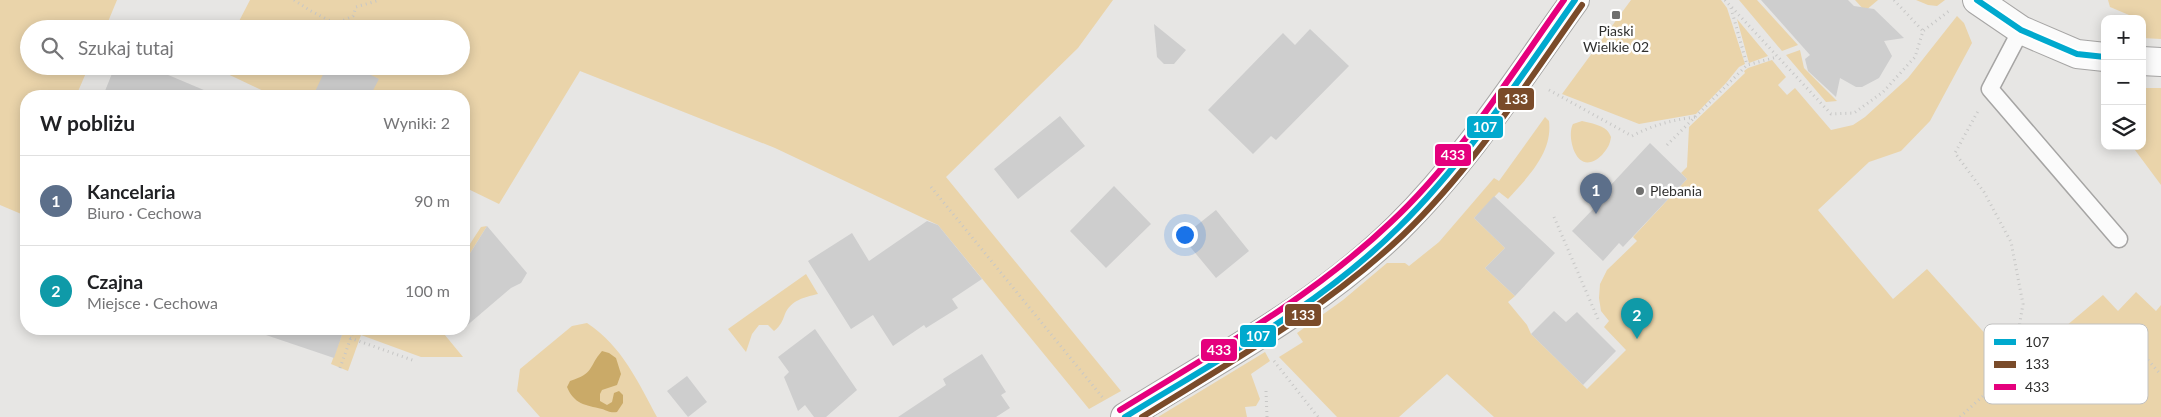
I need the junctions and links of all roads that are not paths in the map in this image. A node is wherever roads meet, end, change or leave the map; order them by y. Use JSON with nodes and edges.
{"nodes":[{"id":1,"x":1575,"y":0,"type":"edge"},
{"id":2,"x":1977,"y":0,"type":"edge"},
{"id":3,"x":2021,"y":30,"type":"junction"},
{"id":4,"x":2101,"y":57,"type":"edge"},
{"id":5,"x":2146,"y":61,"type":"edge"},
{"id":6,"x":2161,"y":62,"type":"edge"},
{"id":7,"x":2119,"y":238,"type":"dead end"},
{"id":8,"x":1115,"y":409,"type":"edge"}],
"edges":[{"from":1,"to":8,"type":"street"},
{"from":2,"to":3,"type":"street"},
{"from":3,"to":4,"type":"street"},
{"from":3,"to":7,"type":"lane"},
{"from":5,"to":6,"type":"street"}]}
